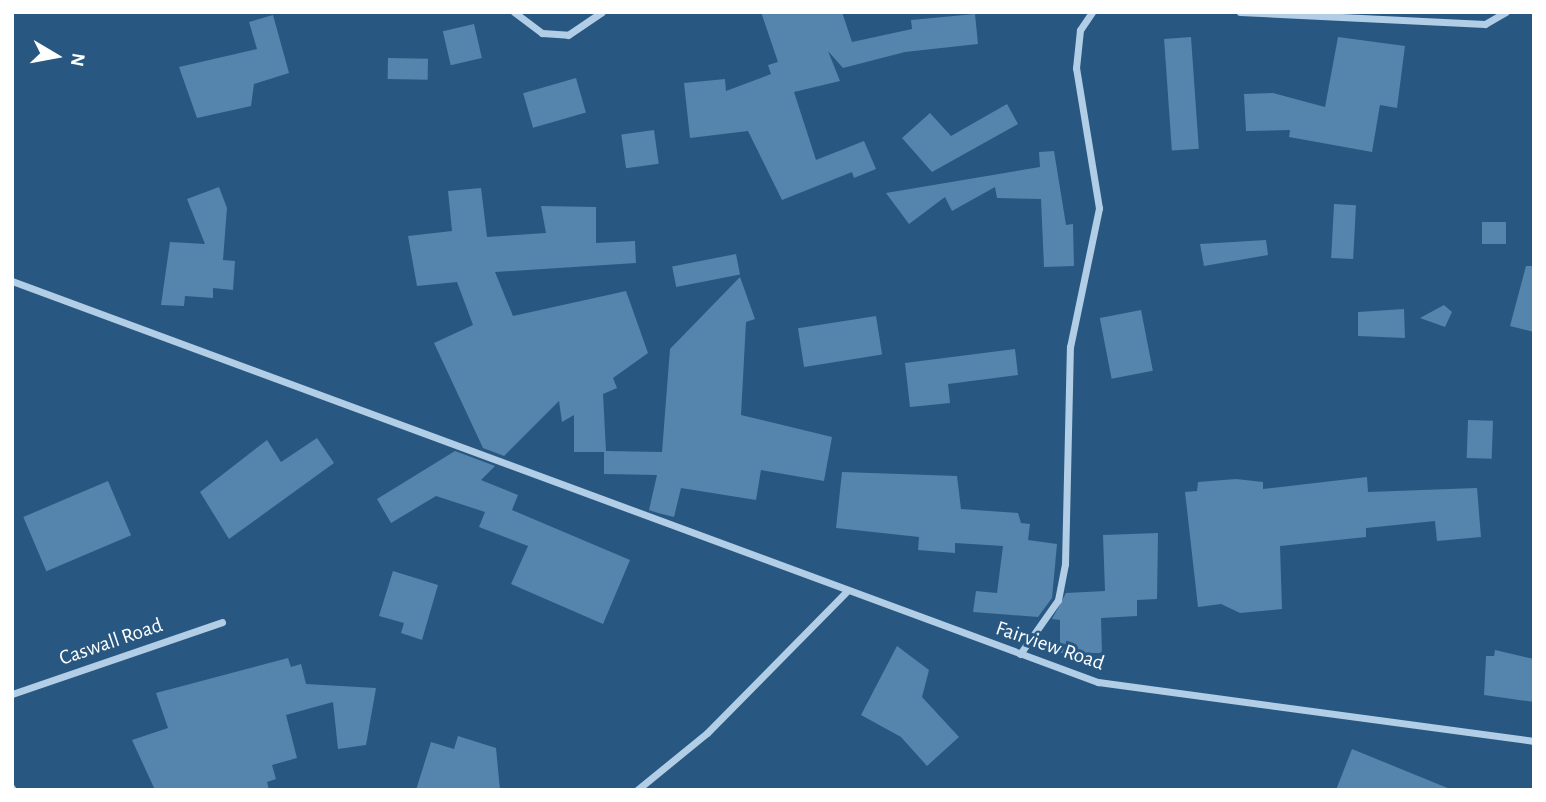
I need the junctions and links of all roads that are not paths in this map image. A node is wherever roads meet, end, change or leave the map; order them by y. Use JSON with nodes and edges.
{"nodes":[{"id":1,"x":514,"y":12,"type":"edge"},
{"id":2,"x":602,"y":12,"type":"edge"},
{"id":3,"x":1092,"y":12,"type":"edge"},
{"id":4,"x":1240,"y":12,"type":"edge"},
{"id":5,"x":1506,"y":12,"type":"edge"},
{"id":6,"x":12,"y":282,"type":"edge"},
{"id":7,"x":846,"y":592,"type":"junction"},
{"id":8,"x":222,"y":622,"type":"dead end"},
{"id":9,"x":1020,"y":654,"type":"junction"},
{"id":10,"x":12,"y":694,"type":"edge"},
{"id":11,"x":1534,"y":741,"type":"edge"},
{"id":12,"x":637,"y":790,"type":"edge"}],
"edges":[{"from":1,"to":2,"type":"street"},
{"from":3,"to":9,"type":"street"},
{"from":4,"to":5,"type":"street"},
{"from":6,"to":7,"type":"street","name":"Fairview Road"},
{"from":7,"to":9,"type":"street","name":"Fairview Road"},
{"from":7,"to":12,"type":"street"},
{"from":8,"to":10,"type":"street","name":"Caswall Road"},
{"from":9,"to":11,"type":"street","name":"Fairview Road"}]}
